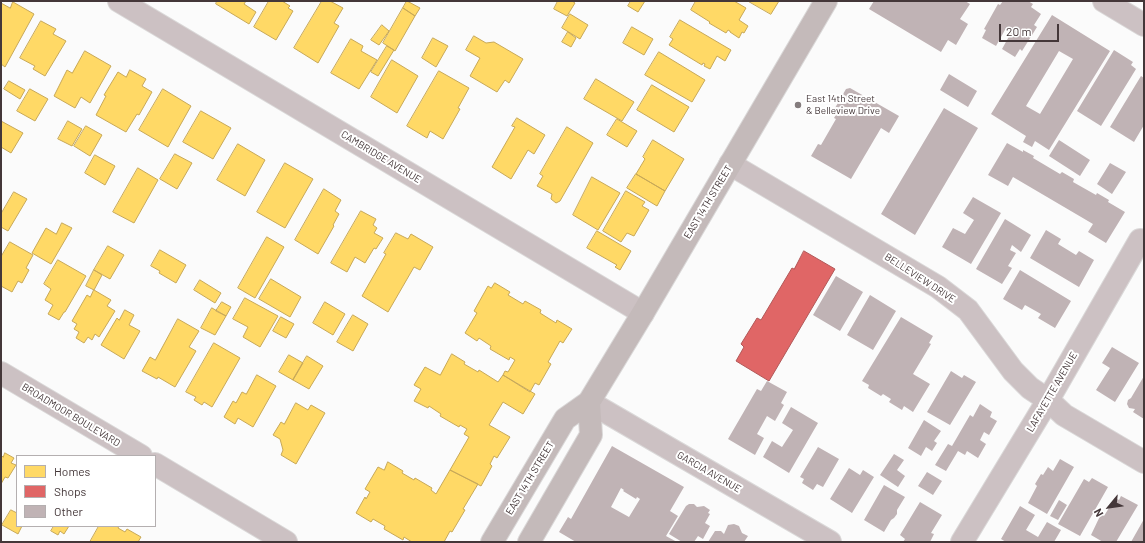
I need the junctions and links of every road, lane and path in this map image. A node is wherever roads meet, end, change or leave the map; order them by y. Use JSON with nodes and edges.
{"nodes":[{"id":1,"x":119,"y":1,"type":"edge"},
{"id":2,"x":826,"y":1,"type":"edge"},
{"id":3,"x":1104,"y":1,"type":"edge"},
{"id":4,"x":1144,"y":25,"type":"edge"},
{"id":5,"x":730,"y":164,"type":"junction"},
{"id":6,"x":1140,"y":240,"type":"dead end"},
{"id":7,"x":643,"y":313,"type":"junction"},
{"id":8,"x":1,"y":373,"type":"edge"},
{"id":9,"x":1048,"y":400,"type":"junction"},
{"id":10,"x":589,"y":402,"type":"junction"},
{"id":11,"x":139,"y":455,"type":"edge"},
{"id":12,"x":1144,"y":462,"type":"edge"},
{"id":13,"x":156,"y":465,"type":"edge"},
{"id":14,"x":286,"y":542,"type":"edge"},
{"id":15,"x":492,"y":542,"type":"edge"},
{"id":16,"x":529,"y":542,"type":"edge"},
{"id":17,"x":830,"y":542,"type":"edge"},
{"id":18,"x":962,"y":542,"type":"edge"}],
"edges":[{"from":1,"to":7,"type":"street","name":"CAMBRIDGE AVENUE"},
{"from":2,"to":5,"type":"main road","name":"EAST 14TH STREET"},
{"from":3,"to":4,"type":"street"},
{"from":5,"to":7,"type":"main road","name":"EAST 14TH STREET"},
{"from":5,"to":9,"type":"street","name":"BELLEVIEW DRIVE"},
{"from":6,"to":9,"type":"street","name":"LAFAYETTE AVENUE"},
{"from":7,"to":10,"type":"main road","name":"EAST 14TH STREET"},
{"from":8,"to":11,"type":"street","name":"BROADMOOR BOULEVARD"},
{"from":9,"to":12,"type":"street","name":"BELLEVIEW DRIVE"},
{"from":9,"to":18,"type":"street","name":"LAFAYETTE AVENUE"},
{"from":10,"to":15,"type":"main road","name":"EAST 14TH STREET"},
{"from":10,"to":16,"type":"main road"},
{"from":10,"to":17,"type":"street","name":"GARCIA AVENUE"},
{"from":13,"to":14,"type":"street"}]}
